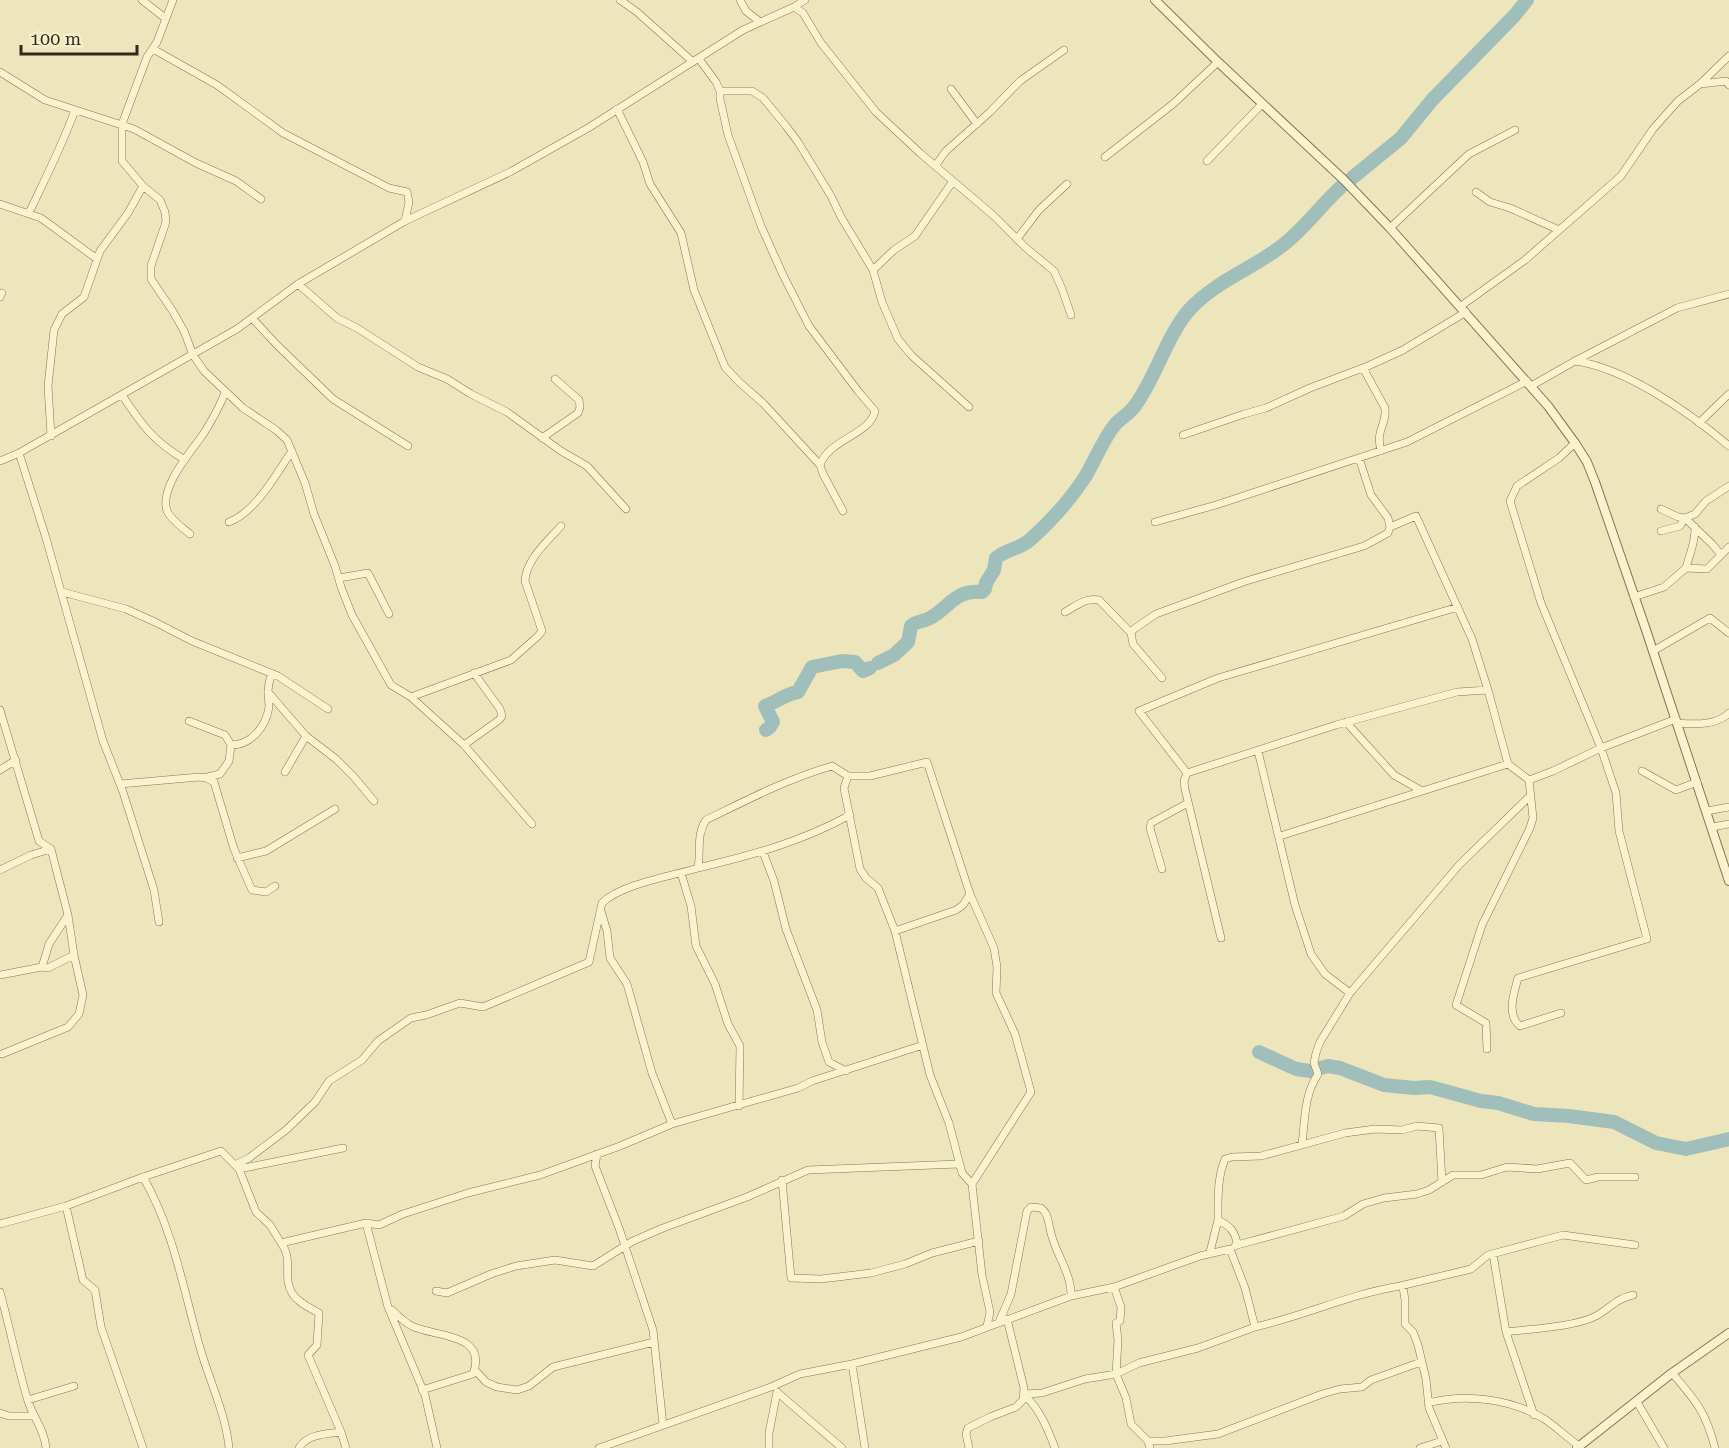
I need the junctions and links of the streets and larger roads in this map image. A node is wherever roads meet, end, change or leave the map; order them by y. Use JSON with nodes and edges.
{"nodes":[{"id":1,"x":142,"y":0,"type":"edge"},
{"id":2,"x":172,"y":0,"type":"edge"},
{"id":3,"x":620,"y":0,"type":"edge"},
{"id":4,"x":740,"y":0,"type":"edge"},
{"id":5,"x":805,"y":0,"type":"edge"},
{"id":6,"x":1155,"y":0,"type":"edge"},
{"id":7,"x":794,"y":7,"type":"junction"},
{"id":8,"x":165,"y":18,"type":"junction"},
{"id":9,"x":760,"y":22,"type":"junction"},
{"id":10,"x":153,"y":49,"type":"junction"},
{"id":11,"x":1064,"y":50,"type":"dead end"},
{"id":12,"x":1729,"y":56,"type":"edge"},
{"id":13,"x":696,"y":60,"type":"junction"},
{"id":14,"x":1218,"y":62,"type":"junction"},
{"id":15,"x":0,"y":72,"type":"edge"},
{"id":16,"x":1728,"y":82,"type":"edge"},
{"id":17,"x":1700,"y":84,"type":"junction"},
{"id":18,"x":951,"y":89,"type":"dead end"},
{"id":19,"x":720,"y":91,"type":"junction"},
{"id":20,"x":1262,"y":104,"type":"junction"},
{"id":21,"x":617,"y":109,"type":"junction"},
{"id":22,"x":75,"y":110,"type":"junction"},
{"id":23,"x":122,"y":124,"type":"junction"},
{"id":24,"x":977,"y":124,"type":"junction"},
{"id":25,"x":1515,"y":130,"type":"dead end"},
{"id":26,"x":1105,"y":157,"type":"dead end"},
{"id":27,"x":1207,"y":161,"type":"dead end"},
{"id":28,"x":935,"y":166,"type":"junction"},
{"id":29,"x":953,"y":181,"type":"junction"},
{"id":30,"x":1067,"y":184,"type":"dead end"},
{"id":31,"x":143,"y":186,"type":"junction"},
{"id":32,"x":1476,"y":192,"type":"dead end"},
{"id":33,"x":261,"y":199,"type":"dead end"},
{"id":34,"x":0,"y":204,"type":"edge"},
{"id":35,"x":28,"y":213,"type":"junction"},
{"id":36,"x":405,"y":220,"type":"junction"},
{"id":37,"x":1390,"y":228,"type":"junction"},
{"id":38,"x":1559,"y":231,"type":"junction"},
{"id":39,"x":1017,"y":239,"type":"junction"},
{"id":40,"x":97,"y":259,"type":"junction"},
{"id":41,"x":873,"y":270,"type":"junction"},
{"id":42,"x":298,"y":285,"type":"junction"},
{"id":43,"x":1727,"y":296,"type":"edge"},
{"id":44,"x":1463,"y":309,"type":"junction"},
{"id":45,"x":1071,"y":315,"type":"dead end"},
{"id":46,"x":252,"y":318,"type":"junction"},
{"id":47,"x":193,"y":354,"type":"junction"},
{"id":48,"x":1575,"y":361,"type":"junction"},
{"id":49,"x":1363,"y":368,"type":"junction"},
{"id":50,"x":555,"y":379,"type":"dead end"},
{"id":51,"x":1529,"y":384,"type":"junction"},
{"id":52,"x":225,"y":392,"type":"junction"},
{"id":53,"x":1729,"y":394,"type":"edge"},
{"id":54,"x":122,"y":395,"type":"junction"},
{"id":55,"x":969,"y":406,"type":"dead end"},
{"id":56,"x":1699,"y":423,"type":"junction"},
{"id":57,"x":1183,"y":435,"type":"dead end"},
{"id":58,"x":51,"y":436,"type":"junction"},
{"id":59,"x":542,"y":438,"type":"junction"},
{"id":60,"x":1575,"y":443,"type":"junction"},
{"id":61,"x":408,"y":446,"type":"dead end"},
{"id":62,"x":1729,"y":446,"type":"edge"},
{"id":63,"x":292,"y":451,"type":"junction"},
{"id":64,"x":1381,"y":451,"type":"junction"},
{"id":65,"x":19,"y":453,"type":"junction"},
{"id":66,"x":1359,"y":458,"type":"junction"},
{"id":67,"x":185,"y":460,"type":"junction"},
{"id":68,"x":0,"y":461,"type":"edge"},
{"id":69,"x":820,"y":465,"type":"junction"},
{"id":70,"x":1729,"y":486,"type":"edge"},
{"id":71,"x":626,"y":509,"type":"dead end"},
{"id":72,"x":1661,"y":509,"type":"dead end"},
{"id":73,"x":843,"y":511,"type":"dead end"},
{"id":74,"x":1685,"y":518,"type":"junction"},
{"id":75,"x":229,"y":522,"type":"dead end"},
{"id":76,"x":1155,"y":522,"type":"dead end"},
{"id":77,"x":561,"y":526,"type":"dead end"},
{"id":78,"x":1390,"y":527,"type":"junction"},
{"id":79,"x":1695,"y":528,"type":"junction"},
{"id":80,"x":1661,"y":531,"type":"dead end"},
{"id":81,"x":190,"y":534,"type":"dead end"},
{"id":82,"x":1729,"y":547,"type":"edge"},
{"id":83,"x":1720,"y":555,"type":"junction"},
{"id":84,"x":1686,"y":568,"type":"junction"},
{"id":85,"x":339,"y":578,"type":"junction"},
{"id":86,"x":62,"y":592,"type":"junction"},
{"id":87,"x":1634,"y":597,"type":"junction"},
{"id":88,"x":1458,"y":607,"type":"junction"},
{"id":89,"x":1065,"y":612,"type":"dead end"},
{"id":90,"x":389,"y":614,"type":"dead end"},
{"id":91,"x":1131,"y":633,"type":"junction"},
{"id":92,"x":1729,"y":633,"type":"edge"},
{"id":93,"x":1653,"y":651,"type":"junction"},
{"id":94,"x":271,"y":673,"type":"junction"},
{"id":95,"x":474,"y":673,"type":"junction"},
{"id":96,"x":1162,"y":678,"type":"dead end"},
{"id":97,"x":1488,"y":690,"type":"junction"},
{"id":98,"x":268,"y":692,"type":"junction"},
{"id":99,"x":411,"y":698,"type":"junction"},
{"id":100,"x":328,"y":709,"type":"dead end"},
{"id":101,"x":0,"y":710,"type":"edge"},
{"id":102,"x":1729,"y":713,"type":"edge"},
{"id":103,"x":189,"y":721,"type":"dead end"},
{"id":104,"x":1677,"y":721,"type":"junction"},
{"id":105,"x":1346,"y":722,"type":"junction"},
{"id":106,"x":306,"y":736,"type":"junction"},
{"id":107,"x":231,"y":745,"type":"junction"},
{"id":108,"x":464,"y":745,"type":"junction"},
{"id":109,"x":1601,"y":748,"type":"junction"},
{"id":110,"x":1258,"y":751,"type":"junction"},
{"id":111,"x":16,"y":760,"type":"junction"},
{"id":112,"x":1508,"y":764,"type":"junction"},
{"id":113,"x":0,"y":770,"type":"edge"},
{"id":114,"x":1642,"y":771,"type":"dead end"},
{"id":115,"x":285,"y":772,"type":"dead end"},
{"id":116,"x":1187,"y":773,"type":"junction"},
{"id":117,"x":848,"y":776,"type":"junction"},
{"id":118,"x":206,"y":778,"type":"junction"},
{"id":119,"x":1529,"y":780,"type":"junction"},
{"id":120,"x":1697,"y":782,"type":"junction"},
{"id":121,"x":120,"y":784,"type":"junction"},
{"id":122,"x":1422,"y":791,"type":"junction"},
{"id":123,"x":1530,"y":796,"type":"junction"},
{"id":124,"x":374,"y":801,"type":"dead end"},
{"id":125,"x":1188,"y":803,"type":"junction"},
{"id":126,"x":1729,"y":807,"type":"edge"},
{"id":127,"x":335,"y":809,"type":"dead end"},
{"id":128,"x":1707,"y":811,"type":"junction"},
{"id":129,"x":850,"y":815,"type":"junction"},
{"id":130,"x":532,"y":824,"type":"dead end"},
{"id":131,"x":1729,"y":824,"type":"edge"},
{"id":132,"x":1712,"y":827,"type":"junction"},
{"id":133,"x":1280,"y":836,"type":"junction"},
{"id":134,"x":39,"y":841,"type":"junction"},
{"id":135,"x":51,"y":849,"type":"junction"},
{"id":136,"x":763,"y":852,"type":"junction"},
{"id":137,"x":31,"y":855,"type":"junction"},
{"id":138,"x":237,"y":858,"type":"junction"},
{"id":139,"x":698,"y":868,"type":"junction"},
{"id":140,"x":1162,"y":869,"type":"dead end"},
{"id":141,"x":0,"y":870,"type":"edge"},
{"id":142,"x":681,"y":873,"type":"junction"},
{"id":143,"x":1729,"y":881,"type":"edge"},
{"id":144,"x":275,"y":886,"type":"dead end"},
{"id":145,"x":970,"y":894,"type":"junction"},
{"id":146,"x":600,"y":909,"type":"junction"},
{"id":147,"x":68,"y":915,"type":"junction"},
{"id":148,"x":159,"y":922,"type":"dead end"},
{"id":149,"x":895,"y":931,"type":"junction"},
{"id":150,"x":1221,"y":938,"type":"dead end"},
{"id":151,"x":74,"y":955,"type":"junction"},
{"id":152,"x":42,"y":967,"type":"junction"},
{"id":153,"x":0,"y":975,"type":"edge"},
{"id":154,"x":1350,"y":993,"type":"junction"},
{"id":155,"x":1561,"y":1013,"type":"dead end"},
{"id":156,"x":923,"y":1045,"type":"junction"},
{"id":157,"x":1487,"y":1049,"type":"dead end"},
{"id":158,"x":2,"y":1054,"type":"dead end"},
{"id":159,"x":829,"y":1062,"type":"junction"},
{"id":160,"x":846,"y":1071,"type":"junction"},
{"id":161,"x":823,"y":1077,"type":"junction"},
{"id":162,"x":739,"y":1106,"type":"junction"},
{"id":163,"x":672,"y":1124,"type":"junction"},
{"id":164,"x":1302,"y":1144,"type":"junction"},
{"id":165,"x":343,"y":1148,"type":"dead end"},
{"id":166,"x":597,"y":1154,"type":"junction"},
{"id":167,"x":579,"y":1159,"type":"junction"},
{"id":168,"x":959,"y":1164,"type":"junction"},
{"id":169,"x":595,"y":1166,"type":"junction"},
{"id":170,"x":237,"y":1167,"type":"junction"},
{"id":171,"x":143,"y":1177,"type":"junction"},
{"id":172,"x":1635,"y":1178,"type":"dead end"},
{"id":173,"x":782,"y":1180,"type":"junction"},
{"id":174,"x":1442,"y":1182,"type":"junction"},
{"id":175,"x":972,"y":1184,"type":"junction"},
{"id":176,"x":66,"y":1206,"type":"junction"},
{"id":177,"x":1218,"y":1220,"type":"junction"},
{"id":178,"x":366,"y":1223,"type":"junction"},
{"id":179,"x":0,"y":1224,"type":"edge"},
{"id":180,"x":979,"y":1241,"type":"junction"},
{"id":181,"x":281,"y":1243,"type":"junction"},
{"id":182,"x":1635,"y":1245,"type":"dead end"},
{"id":183,"x":1234,"y":1247,"type":"junction"},
{"id":184,"x":624,"y":1248,"type":"junction"},
{"id":185,"x":1210,"y":1252,"type":"junction"},
{"id":186,"x":1493,"y":1254,"type":"junction"},
{"id":187,"x":1400,"y":1286,"type":"junction"},
{"id":188,"x":1114,"y":1287,"type":"junction"},
{"id":189,"x":436,"y":1291,"type":"dead end"},
{"id":190,"x":0,"y":1292,"type":"edge"},
{"id":191,"x":1633,"y":1295,"type":"dead end"},
{"id":192,"x":1071,"y":1296,"type":"junction"},
{"id":193,"x":388,"y":1307,"type":"junction"},
{"id":194,"x":1007,"y":1319,"type":"junction"},
{"id":195,"x":999,"y":1322,"type":"junction"},
{"id":196,"x":987,"y":1326,"type":"junction"},
{"id":197,"x":1255,"y":1327,"type":"junction"},
{"id":198,"x":1506,"y":1332,"type":"junction"},
{"id":199,"x":1729,"y":1333,"type":"edge"},
{"id":200,"x":654,"y":1342,"type":"junction"},
{"id":201,"x":1421,"y":1362,"type":"junction"},
{"id":202,"x":852,"y":1364,"type":"junction"},
{"id":203,"x":475,"y":1370,"type":"junction"},
{"id":204,"x":1672,"y":1373,"type":"junction"},
{"id":205,"x":1116,"y":1374,"type":"junction"},
{"id":206,"x":74,"y":1386,"type":"dead end"},
{"id":207,"x":771,"y":1387,"type":"junction"},
{"id":208,"x":422,"y":1390,"type":"junction"},
{"id":209,"x":778,"y":1393,"type":"junction"},
{"id":210,"x":1024,"y":1395,"type":"junction"},
{"id":211,"x":28,"y":1400,"type":"junction"},
{"id":212,"x":1636,"y":1402,"type":"junction"},
{"id":213,"x":1428,"y":1403,"type":"junction"},
{"id":214,"x":0,"y":1413,"type":"edge"},
{"id":215,"x":1534,"y":1415,"type":"junction"},
{"id":216,"x":33,"y":1416,"type":"junction"},
{"id":217,"x":663,"y":1425,"type":"junction"},
{"id":218,"x":341,"y":1432,"type":"junction"},
{"id":219,"x":1444,"y":1444,"type":"edge"},
{"id":220,"x":1149,"y":1445,"type":"edge"},
{"id":221,"x":1578,"y":1447,"type":"edge"},
{"id":222,"x":46,"y":1448,"type":"edge"},
{"id":223,"x":143,"y":1448,"type":"edge"},
{"id":224,"x":229,"y":1448,"type":"edge"},
{"id":225,"x":299,"y":1448,"type":"edge"},
{"id":226,"x":346,"y":1448,"type":"edge"},
{"id":227,"x":437,"y":1448,"type":"edge"},
{"id":228,"x":599,"y":1448,"type":"edge"},
{"id":229,"x":769,"y":1448,"type":"edge"},
{"id":230,"x":842,"y":1448,"type":"edge"},
{"id":231,"x":865,"y":1448,"type":"edge"},
{"id":232,"x":969,"y":1448,"type":"edge"},
{"id":233,"x":1055,"y":1448,"type":"edge"},
{"id":234,"x":1420,"y":1448,"type":"edge"},
{"id":235,"x":1664,"y":1448,"type":"edge"},
{"id":236,"x":1715,"y":1448,"type":"edge"}],
"edges":[{"from":1,"to":8,"type":"street"},
{"from":2,"to":8,"type":"street"},
{"from":3,"to":13,"type":"street"},
{"from":4,"to":9,"type":"street"},
{"from":5,"to":7,"type":"street"},
{"from":6,"to":14,"type":"street"},
{"from":7,"to":9,"type":"street"},
{"from":7,"to":28,"type":"street"},
{"from":8,"to":10,"type":"street"},
{"from":9,"to":13,"type":"street"},
{"from":10,"to":23,"type":"street"},
{"from":10,"to":36,"type":"street"},
{"from":11,"to":24,"type":"street"},
{"from":12,"to":17,"type":"street"},
{"from":13,"to":19,"type":"street"},
{"from":13,"to":21,"type":"street"},
{"from":14,"to":20,"type":"street"},
{"from":14,"to":26,"type":"street"},
{"from":15,"to":22,"type":"street"},
{"from":16,"to":17,"type":"street"},
{"from":17,"to":38,"type":"street"},
{"from":18,"to":24,"type":"street"},
{"from":19,"to":41,"type":"street"},
{"from":19,"to":69,"type":"street"},
{"from":20,"to":27,"type":"street"},
{"from":20,"to":37,"type":"street"},
{"from":21,"to":36,"type":"street"},
{"from":21,"to":69,"type":"street"},
{"from":22,"to":23,"type":"street"},
{"from":22,"to":35,"type":"street"},
{"from":23,"to":31,"type":"street"},
{"from":23,"to":33,"type":"street"},
{"from":24,"to":28,"type":"street"},
{"from":25,"to":37,"type":"street"},
{"from":28,"to":29,"type":"street"},
{"from":29,"to":39,"type":"street"},
{"from":29,"to":41,"type":"street"},
{"from":30,"to":39,"type":"street"},
{"from":31,"to":40,"type":"street"},
{"from":31,"to":47,"type":"street"},
{"from":32,"to":38,"type":"street"},
{"from":34,"to":35,"type":"street"},
{"from":35,"to":40,"type":"street"},
{"from":36,"to":42,"type":"street"},
{"from":37,"to":44,"type":"street"},
{"from":38,"to":44,"type":"street"},
{"from":39,"to":45,"type":"street"},
{"from":40,"to":58,"type":"street"},
{"from":41,"to":55,"type":"street"},
{"from":42,"to":46,"type":"street"},
{"from":42,"to":59,"type":"street"},
{"from":43,"to":48,"type":"street"},
{"from":44,"to":49,"type":"street"},
{"from":44,"to":51,"type":"street"},
{"from":46,"to":47,"type":"street"},
{"from":46,"to":61,"type":"street"},
{"from":47,"to":52,"type":"street"},
{"from":47,"to":54,"type":"street"},
{"from":48,"to":51,"type":"street"},
{"from":48,"to":56,"type":"street"},
{"from":49,"to":57,"type":"street"},
{"from":49,"to":64,"type":"street"},
{"from":50,"to":59,"type":"street"},
{"from":51,"to":60,"type":"street"},
{"from":51,"to":64,"type":"street"},
{"from":52,"to":63,"type":"street"},
{"from":52,"to":67,"type":"street"},
{"from":53,"to":56,"type":"street"},
{"from":54,"to":58,"type":"street"},
{"from":54,"to":67,"type":"street"},
{"from":56,"to":62,"type":"street"},
{"from":58,"to":65,"type":"street"},
{"from":59,"to":71,"type":"street"},
{"from":60,"to":87,"type":"street"},
{"from":60,"to":109,"type":"street"},
{"from":63,"to":75,"type":"street"},
{"from":63,"to":85,"type":"street"},
{"from":64,"to":66,"type":"street"},
{"from":65,"to":68,"type":"street"},
{"from":65,"to":86,"type":"street"},
{"from":66,"to":76,"type":"street"},
{"from":66,"to":78,"type":"street"},
{"from":67,"to":81,"type":"street"},
{"from":69,"to":73,"type":"street"},
{"from":70,"to":74,"type":"street"},
{"from":72,"to":74,"type":"street"},
{"from":74,"to":79,"type":"street"},
{"from":74,"to":80,"type":"street"},
{"from":77,"to":95,"type":"street"},
{"from":78,"to":88,"type":"street"},
{"from":78,"to":91,"type":"street"},
{"from":79,"to":83,"type":"street"},
{"from":79,"to":84,"type":"street"},
{"from":82,"to":83,"type":"street"},
{"from":83,"to":84,"type":"street"},
{"from":84,"to":87,"type":"street"},
{"from":85,"to":90,"type":"street"},
{"from":85,"to":99,"type":"street"},
{"from":86,"to":94,"type":"street"},
{"from":86,"to":121,"type":"street"},
{"from":87,"to":93,"type":"street"},
{"from":88,"to":97,"type":"street"},
{"from":88,"to":116,"type":"street"},
{"from":89,"to":91,"type":"street"},
{"from":91,"to":96,"type":"street"},
{"from":92,"to":93,"type":"street"},
{"from":93,"to":104,"type":"street"},
{"from":94,"to":98,"type":"street"},
{"from":94,"to":100,"type":"street"},
{"from":95,"to":99,"type":"street"},
{"from":95,"to":108,"type":"street"},
{"from":97,"to":105,"type":"street"},
{"from":97,"to":112,"type":"street"},
{"from":98,"to":106,"type":"street"},
{"from":98,"to":107,"type":"street"},
{"from":99,"to":108,"type":"street"},
{"from":101,"to":111,"type":"street"},
{"from":102,"to":104,"type":"street"},
{"from":103,"to":107,"type":"street"},
{"from":104,"to":109,"type":"street"},
{"from":104,"to":120,"type":"street"},
{"from":105,"to":110,"type":"street"},
{"from":105,"to":122,"type":"street"},
{"from":106,"to":115,"type":"street"},
{"from":106,"to":124,"type":"street"},
{"from":107,"to":118,"type":"street"},
{"from":108,"to":130,"type":"street"},
{"from":109,"to":119,"type":"street"},
{"from":109,"to":155,"type":"street"},
{"from":110,"to":116,"type":"street"},
{"from":110,"to":133,"type":"street"},
{"from":111,"to":113,"type":"street"},
{"from":111,"to":134,"type":"street"},
{"from":112,"to":119,"type":"street"},
{"from":112,"to":122,"type":"street"},
{"from":114,"to":120,"type":"street"},
{"from":116,"to":125,"type":"street"},
{"from":117,"to":129,"type":"street"},
{"from":117,"to":139,"type":"street"},
{"from":117,"to":145,"type":"street"},
{"from":118,"to":121,"type":"street"},
{"from":118,"to":138,"type":"street"},
{"from":119,"to":123,"type":"street"},
{"from":120,"to":128,"type":"street"},
{"from":121,"to":148,"type":"street"},
{"from":122,"to":133,"type":"street"},
{"from":123,"to":154,"type":"street"},
{"from":123,"to":157,"type":"street"},
{"from":125,"to":140,"type":"street"},
{"from":125,"to":150,"type":"street"},
{"from":126,"to":128,"type":"street"},
{"from":127,"to":138,"type":"street"},
{"from":128,"to":132,"type":"street"},
{"from":129,"to":136,"type":"street"},
{"from":129,"to":149,"type":"street"},
{"from":131,"to":132,"type":"street"},
{"from":132,"to":143,"type":"street"},
{"from":133,"to":154,"type":"street"},
{"from":134,"to":135,"type":"street"},
{"from":134,"to":137,"type":"street"},
{"from":135,"to":137,"type":"street"},
{"from":135,"to":147,"type":"street"},
{"from":136,"to":139,"type":"street"},
{"from":136,"to":159,"type":"street"},
{"from":137,"to":141,"type":"street"},
{"from":138,"to":144,"type":"street"},
{"from":139,"to":142,"type":"street"},
{"from":142,"to":146,"type":"street"},
{"from":142,"to":162,"type":"street"},
{"from":145,"to":149,"type":"street"},
{"from":145,"to":175,"type":"street"},
{"from":146,"to":163,"type":"street"},
{"from":146,"to":170,"type":"street"},
{"from":147,"to":151,"type":"street"},
{"from":147,"to":152,"type":"street"},
{"from":149,"to":156,"type":"street"},
{"from":151,"to":152,"type":"street"},
{"from":151,"to":158,"type":"street"},
{"from":152,"to":153,"type":"street"},
{"from":154,"to":164,"type":"street"},
{"from":156,"to":160,"type":"street"},
{"from":156,"to":168,"type":"street"},
{"from":159,"to":160,"type":"street"},
{"from":159,"to":161,"type":"street"},
{"from":160,"to":161,"type":"street"},
{"from":161,"to":162,"type":"street"},
{"from":162,"to":163,"type":"street"},
{"from":163,"to":166,"type":"street"},
{"from":164,"to":174,"type":"street"},
{"from":164,"to":177,"type":"street"},
{"from":165,"to":170,"type":"street"},
{"from":166,"to":167,"type":"street"},
{"from":166,"to":169,"type":"street"},
{"from":167,"to":169,"type":"street"},
{"from":167,"to":178,"type":"street"},
{"from":168,"to":173,"type":"street"},
{"from":168,"to":175,"type":"street"},
{"from":169,"to":184,"type":"street"},
{"from":170,"to":171,"type":"street"},
{"from":170,"to":181,"type":"street"},
{"from":171,"to":176,"type":"street"},
{"from":171,"to":224,"type":"street"},
{"from":172,"to":174,"type":"street"},
{"from":173,"to":180,"type":"street"},
{"from":173,"to":184,"type":"street"},
{"from":174,"to":183,"type":"street"},
{"from":175,"to":180,"type":"street"},
{"from":176,"to":179,"type":"street"},
{"from":176,"to":223,"type":"street"},
{"from":177,"to":183,"type":"street"},
{"from":177,"to":185,"type":"street"},
{"from":178,"to":181,"type":"street"},
{"from":178,"to":193,"type":"street"},
{"from":180,"to":196,"type":"street"},
{"from":181,"to":218,"type":"street"},
{"from":182,"to":186,"type":"street"},
{"from":183,"to":185,"type":"street"},
{"from":183,"to":197,"type":"street"},
{"from":184,"to":189,"type":"street"},
{"from":184,"to":200,"type":"street"},
{"from":185,"to":188,"type":"street"},
{"from":186,"to":187,"type":"street"},
{"from":186,"to":198,"type":"street"},
{"from":187,"to":197,"type":"street"},
{"from":187,"to":201,"type":"street"},
{"from":188,"to":192,"type":"street"},
{"from":188,"to":205,"type":"street"},
{"from":190,"to":211,"type":"street"},
{"from":191,"to":198,"type":"street"},
{"from":192,"to":194,"type":"street"},
{"from":192,"to":195,"type":"street"},
{"from":193,"to":203,"type":"street"},
{"from":193,"to":208,"type":"street"},
{"from":194,"to":195,"type":"street"},
{"from":194,"to":210,"type":"street"},
{"from":195,"to":196,"type":"street"},
{"from":196,"to":202,"type":"street"},
{"from":197,"to":205,"type":"street"},
{"from":198,"to":215,"type":"street"},
{"from":199,"to":204,"type":"street"},
{"from":200,"to":203,"type":"street"},
{"from":200,"to":217,"type":"street"},
{"from":201,"to":213,"type":"street"},
{"from":201,"to":220,"type":"street"},
{"from":202,"to":207,"type":"street"},
{"from":202,"to":231,"type":"street"},
{"from":203,"to":208,"type":"street"},
{"from":204,"to":212,"type":"street"},
{"from":204,"to":236,"type":"street"},
{"from":205,"to":210,"type":"street"},
{"from":205,"to":220,"type":"street"},
{"from":206,"to":211,"type":"street"},
{"from":207,"to":209,"type":"street"},
{"from":207,"to":217,"type":"street"},
{"from":208,"to":227,"type":"street"},
{"from":209,"to":229,"type":"street"},
{"from":209,"to":230,"type":"street"},
{"from":210,"to":232,"type":"street"},
{"from":210,"to":233,"type":"street"},
{"from":211,"to":216,"type":"street"},
{"from":212,"to":221,"type":"street"},
{"from":212,"to":235,"type":"street"},
{"from":213,"to":215,"type":"street"},
{"from":213,"to":219,"type":"street"},
{"from":214,"to":216,"type":"street"},
{"from":215,"to":221,"type":"street"},
{"from":216,"to":222,"type":"street"},
{"from":217,"to":228,"type":"street"},
{"from":218,"to":225,"type":"street"},
{"from":218,"to":226,"type":"street"},
{"from":219,"to":234,"type":"street"}]}
